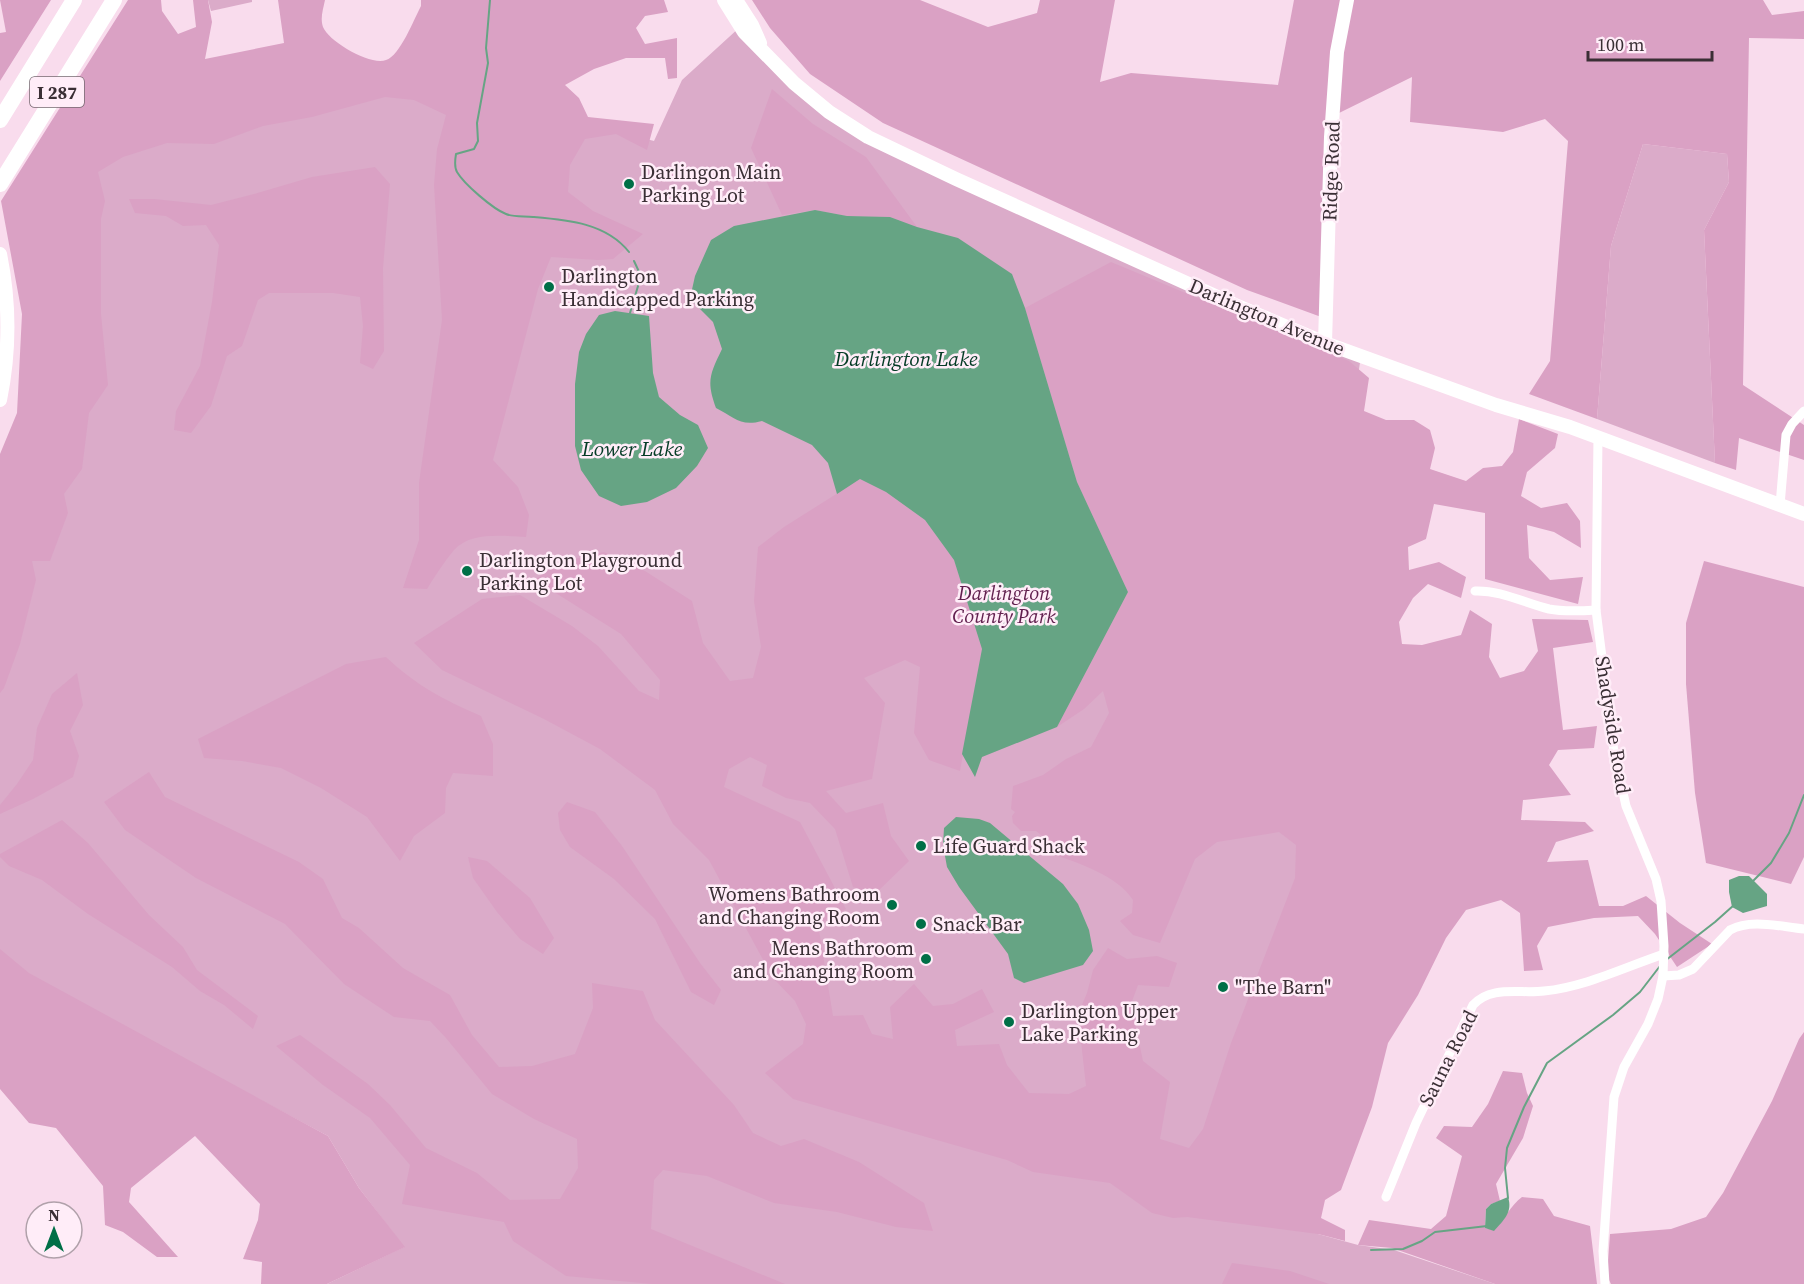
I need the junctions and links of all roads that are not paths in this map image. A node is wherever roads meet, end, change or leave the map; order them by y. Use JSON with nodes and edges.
{"nodes":[{"id":1,"x":74,"y":0,"type":"edge"},
{"id":2,"x":114,"y":0,"type":"edge"},
{"id":3,"x":724,"y":0,"type":"edge"},
{"id":4,"x":736,"y":0,"type":"edge"},
{"id":5,"x":1347,"y":0,"type":"edge"},
{"id":6,"x":764,"y":53,"type":"junction"},
{"id":7,"x":0,"y":120,"type":"edge"},
{"id":8,"x":0,"y":184,"type":"edge"},
{"id":9,"x":1,"y":258,"type":"edge"},
{"id":10,"x":1325,"y":343,"type":"junction"},
{"id":11,"x":0,"y":400,"type":"edge"},
{"id":12,"x":1804,"y":411,"type":"edge"},
{"id":13,"x":1598,"y":437,"type":"junction"},
{"id":14,"x":1780,"y":505,"type":"junction"},
{"id":15,"x":1804,"y":514,"type":"edge"},
{"id":16,"x":1476,"y":591,"type":"dead end"},
{"id":17,"x":1596,"y":610,"type":"junction"},
{"id":18,"x":1804,"y":929,"type":"edge"},
{"id":19,"x":1664,"y":954,"type":"junction"},
{"id":20,"x":1663,"y":976,"type":"junction"},
{"id":21,"x":1386,"y":1197,"type":"dead end"},
{"id":22,"x":1605,"y":1284,"type":"edge"}],
"edges":[{"from":1,"to":7,"type":"highway","number":"I 287"},
{"from":2,"to":8,"type":"highway","number":"I 287"},
{"from":3,"to":6,"type":"main road","name":"Darlington Avenue"},
{"from":4,"to":6,"type":"main road","name":"Darlington Avenue"},
{"from":5,"to":10,"type":"main road","name":"Ridge Road"},
{"from":6,"to":10,"type":"main road","name":"Darlington Avenue"},
{"from":9,"to":11,"type":"main road"},
{"from":10,"to":13,"type":"main road","name":"Darlington Avenue"},
{"from":12,"to":14,"type":"street"},
{"from":13,"to":14,"type":"main road","name":"Darlington Avenue"},
{"from":13,"to":17,"type":"street","name":"Shadyside Road"},
{"from":14,"to":15,"type":"main road","name":"Darlington Avenue"},
{"from":16,"to":17,"type":"street"},
{"from":17,"to":19,"type":"street","name":"Shadyside Road"},
{"from":18,"to":20,"type":"street"},
{"from":19,"to":20,"type":"street","name":"Shadyside Road"},
{"from":19,"to":21,"type":"street","name":"Sauna Road"},
{"from":20,"to":22,"type":"street","name":"Shadyside Road"}]}
